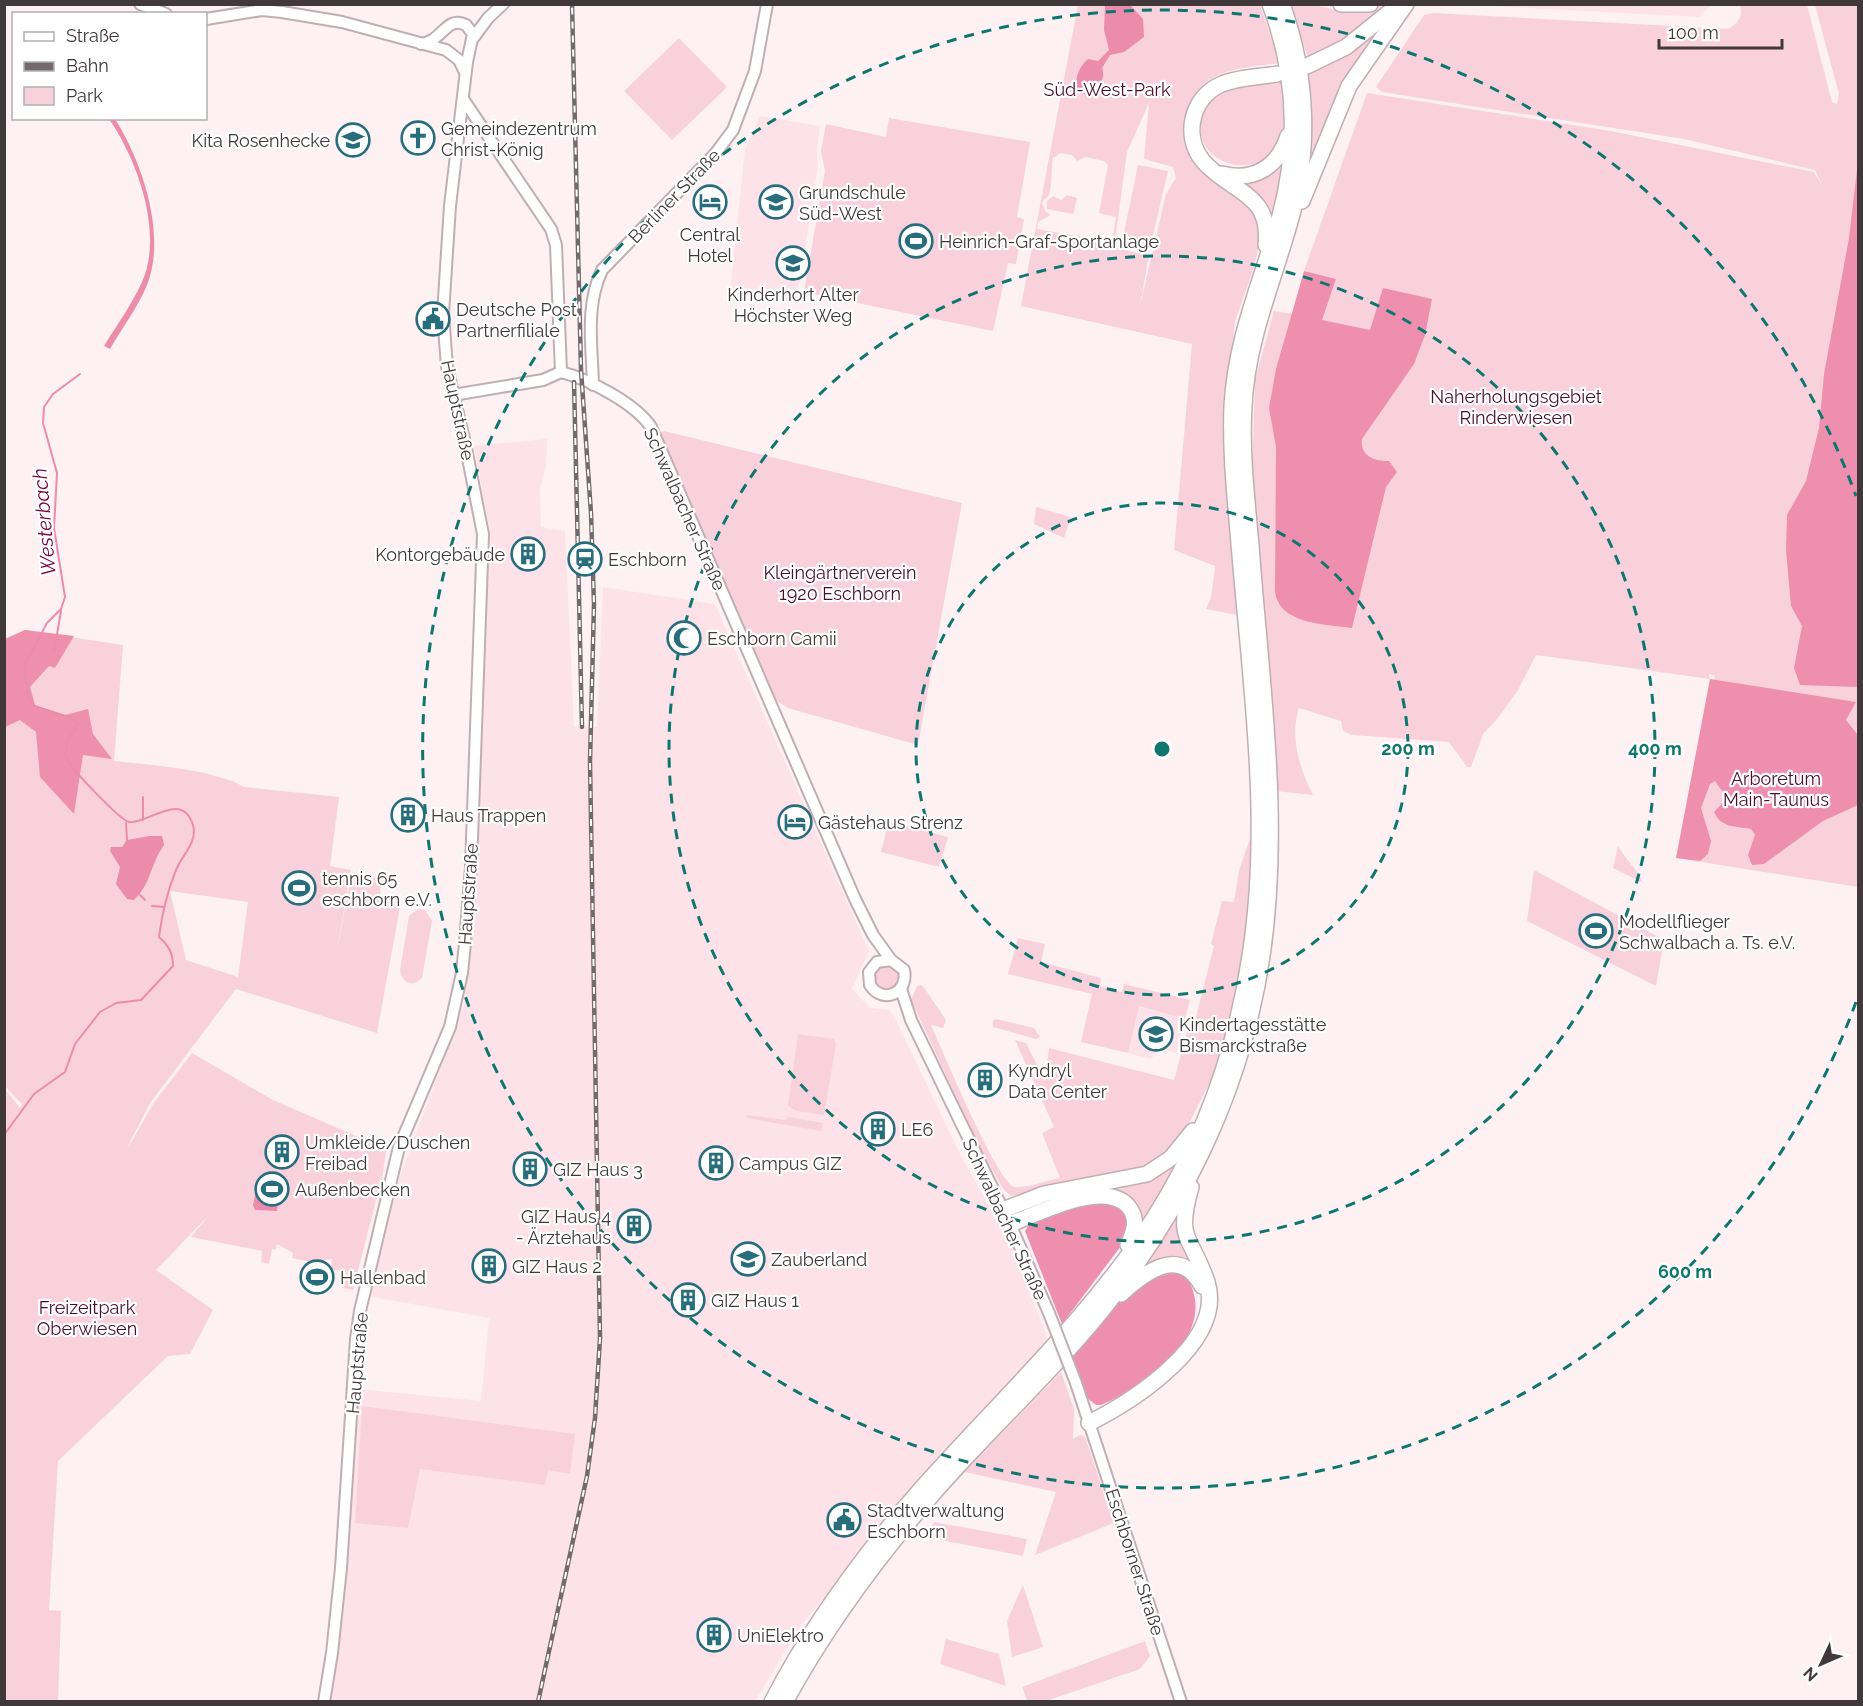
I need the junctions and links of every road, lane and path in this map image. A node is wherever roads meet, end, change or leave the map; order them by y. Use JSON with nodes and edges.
{"nodes":[{"id":1,"x":140,"y":4,"type":"edge"},
{"id":2,"x":502,"y":4,"type":"edge"},
{"id":3,"x":767,"y":4,"type":"edge"},
{"id":4,"x":1270,"y":4,"type":"edge"},
{"id":5,"x":1282,"y":4,"type":"edge"},
{"id":6,"x":1341,"y":4,"type":"edge"},
{"id":7,"x":1370,"y":4,"type":"edge"},
{"id":8,"x":1400,"y":4,"type":"edge"},
{"id":9,"x":1406,"y":4,"type":"edge"},
{"id":10,"x":161,"y":12,"type":"edge"},
{"id":11,"x":488,"y":18,"type":"junction"},
{"id":12,"x":207,"y":19,"type":"edge"},
{"id":13,"x":466,"y":25,"type":"junction"},
{"id":14,"x":441,"y":34,"type":"junction"},
{"id":15,"x":474,"y":37,"type":"junction"},
{"id":16,"x":421,"y":44,"type":"junction"},
{"id":17,"x":470,"y":49,"type":"junction"},
{"id":18,"x":450,"y":53,"type":"junction"},
{"id":19,"x":1307,"y":66,"type":"dead end"},
{"id":20,"x":465,"y":72,"type":"junction"},
{"id":21,"x":1277,"y":74,"type":"dead end"},
{"id":22,"x":463,"y":99,"type":"junction"},
{"id":23,"x":460,"y":120,"type":"junction"},
{"id":24,"x":1293,"y":121,"type":"junction"},
{"id":25,"x":479,"y":125,"type":"junction"},
{"id":26,"x":1216,"y":172,"type":"junction"},
{"id":27,"x":1286,"y":237,"type":"junction"},
{"id":28,"x":1264,"y":264,"type":"junction"},
{"id":29,"x":561,"y":372,"type":"junction"},
{"id":30,"x":593,"y":385,"type":"junction"},
{"id":31,"x":453,"y":395,"type":"junction"},
{"id":32,"x":873,"y":935,"type":"junction"},
{"id":33,"x":891,"y":960,"type":"junction"},
{"id":34,"x":877,"y":962,"type":"junction"},
{"id":35,"x":901,"y":989,"type":"junction"},
{"id":36,"x":887,"y":996,"type":"junction"},
{"id":37,"x":911,"y":1020,"type":"junction"},
{"id":38,"x":1206,"y":1115,"type":"junction"},
{"id":39,"x":1201,"y":1155,"type":"junction"},
{"id":40,"x":1003,"y":1210,"type":"junction"},
{"id":41,"x":1010,"y":1224,"type":"junction"},
{"id":42,"x":1112,"y":1275,"type":"junction"},
{"id":43,"x":1206,"y":1313,"type":"junction"},
{"id":44,"x":1091,"y":1323,"type":"junction"},
{"id":45,"x":1089,"y":1423,"type":"junction"},
{"id":46,"x":324,"y":1701,"type":"edge"},
{"id":47,"x":772,"y":1701,"type":"edge"},
{"id":48,"x":785,"y":1701,"type":"edge"},
{"id":49,"x":1181,"y":1701,"type":"edge"}],
"edges":[{"from":1,"to":10,"type":"street"},
{"from":2,"to":11,"type":"street","name":"Hauptstraße"},
{"from":3,"to":30,"type":"street","name":"Berliner Straße"},
{"from":4,"to":24,"type":"highway"},
{"from":5,"to":27,"type":"highway"},
{"from":6,"to":7,"type":"highway"},
{"from":8,"to":19,"type":"highway"},
{"from":9,"to":27,"type":"highway"},
{"from":11,"to":13,"type":"street"},
{"from":11,"to":15,"type":"street","name":"Hauptstraße"},
{"from":12,"to":16,"type":"street"},
{"from":13,"to":14,"type":"street"},
{"from":13,"to":15,"type":"street"},
{"from":14,"to":16,"type":"street"},
{"from":14,"to":18,"type":"street"},
{"from":15,"to":17,"type":"street","name":"Hauptstraße"},
{"from":16,"to":18,"type":"street"},
{"from":17,"to":18,"type":"street"},
{"from":17,"to":20,"type":"street","name":"Hauptstraße"},
{"from":18,"to":20,"type":"street"},
{"from":20,"to":22,"type":"street","name":"Hauptstraße"},
{"from":21,"to":26,"type":"highway"},
{"from":22,"to":23,"type":"street","name":"Hauptstraße"},
{"from":22,"to":25,"type":"street"},
{"from":23,"to":25,"type":"street"},
{"from":23,"to":31,"type":"street","name":"Hauptstraße"},
{"from":24,"to":26,"type":"highway"},
{"from":24,"to":28,"type":"highway"},
{"from":25,"to":29,"type":"street"},
{"from":26,"to":28,"type":"highway"},
{"from":27,"to":39,"type":"highway"},
{"from":28,"to":38,"type":"highway"},
{"from":29,"to":30,"type":"street","name":"Schwalbacher Straße"},
{"from":29,"to":31,"type":"street"},
{"from":30,"to":32,"type":"street","name":"Schwalbacher Straße"},
{"from":31,"to":46,"type":"street","name":"Hauptstraße"},
{"from":32,"to":33,"type":"street","name":"Schwalbacher Straße"},
{"from":32,"to":34,"type":"street","name":"Schwalbacher Straße"},
{"from":33,"to":34,"type":"street"},
{"from":33,"to":35,"type":"street","name":"Schwalbacher Straße"},
{"from":34,"to":36,"type":"street","name":"Schwalbacher Straße"},
{"from":35,"to":36,"type":"street"},
{"from":35,"to":37,"type":"street","name":"Schwalbacher Straße"},
{"from":36,"to":37,"type":"street","name":"Schwalbacher Straße"},
{"from":37,"to":40,"type":"street","name":"Schwalbacher Straße"},
{"from":38,"to":40,"type":"highway"},
{"from":38,"to":42,"type":"highway"},
{"from":39,"to":43,"type":"highway"},
{"from":39,"to":44,"type":"highway"},
{"from":40,"to":41,"type":"street","name":"Schwalbacher Straße"},
{"from":41,"to":42,"type":"highway"},
{"from":41,"to":45,"type":"street","name":"Schwalbacher Straße","bridge":true},
{"from":42,"to":47,"type":"highway"},
{"from":43,"to":44,"type":"highway"},
{"from":43,"to":45,"type":"highway"},
{"from":44,"to":48,"type":"highway"},
{"from":45,"to":49,"type":"street","name":"Eschborner Straße"}]}
